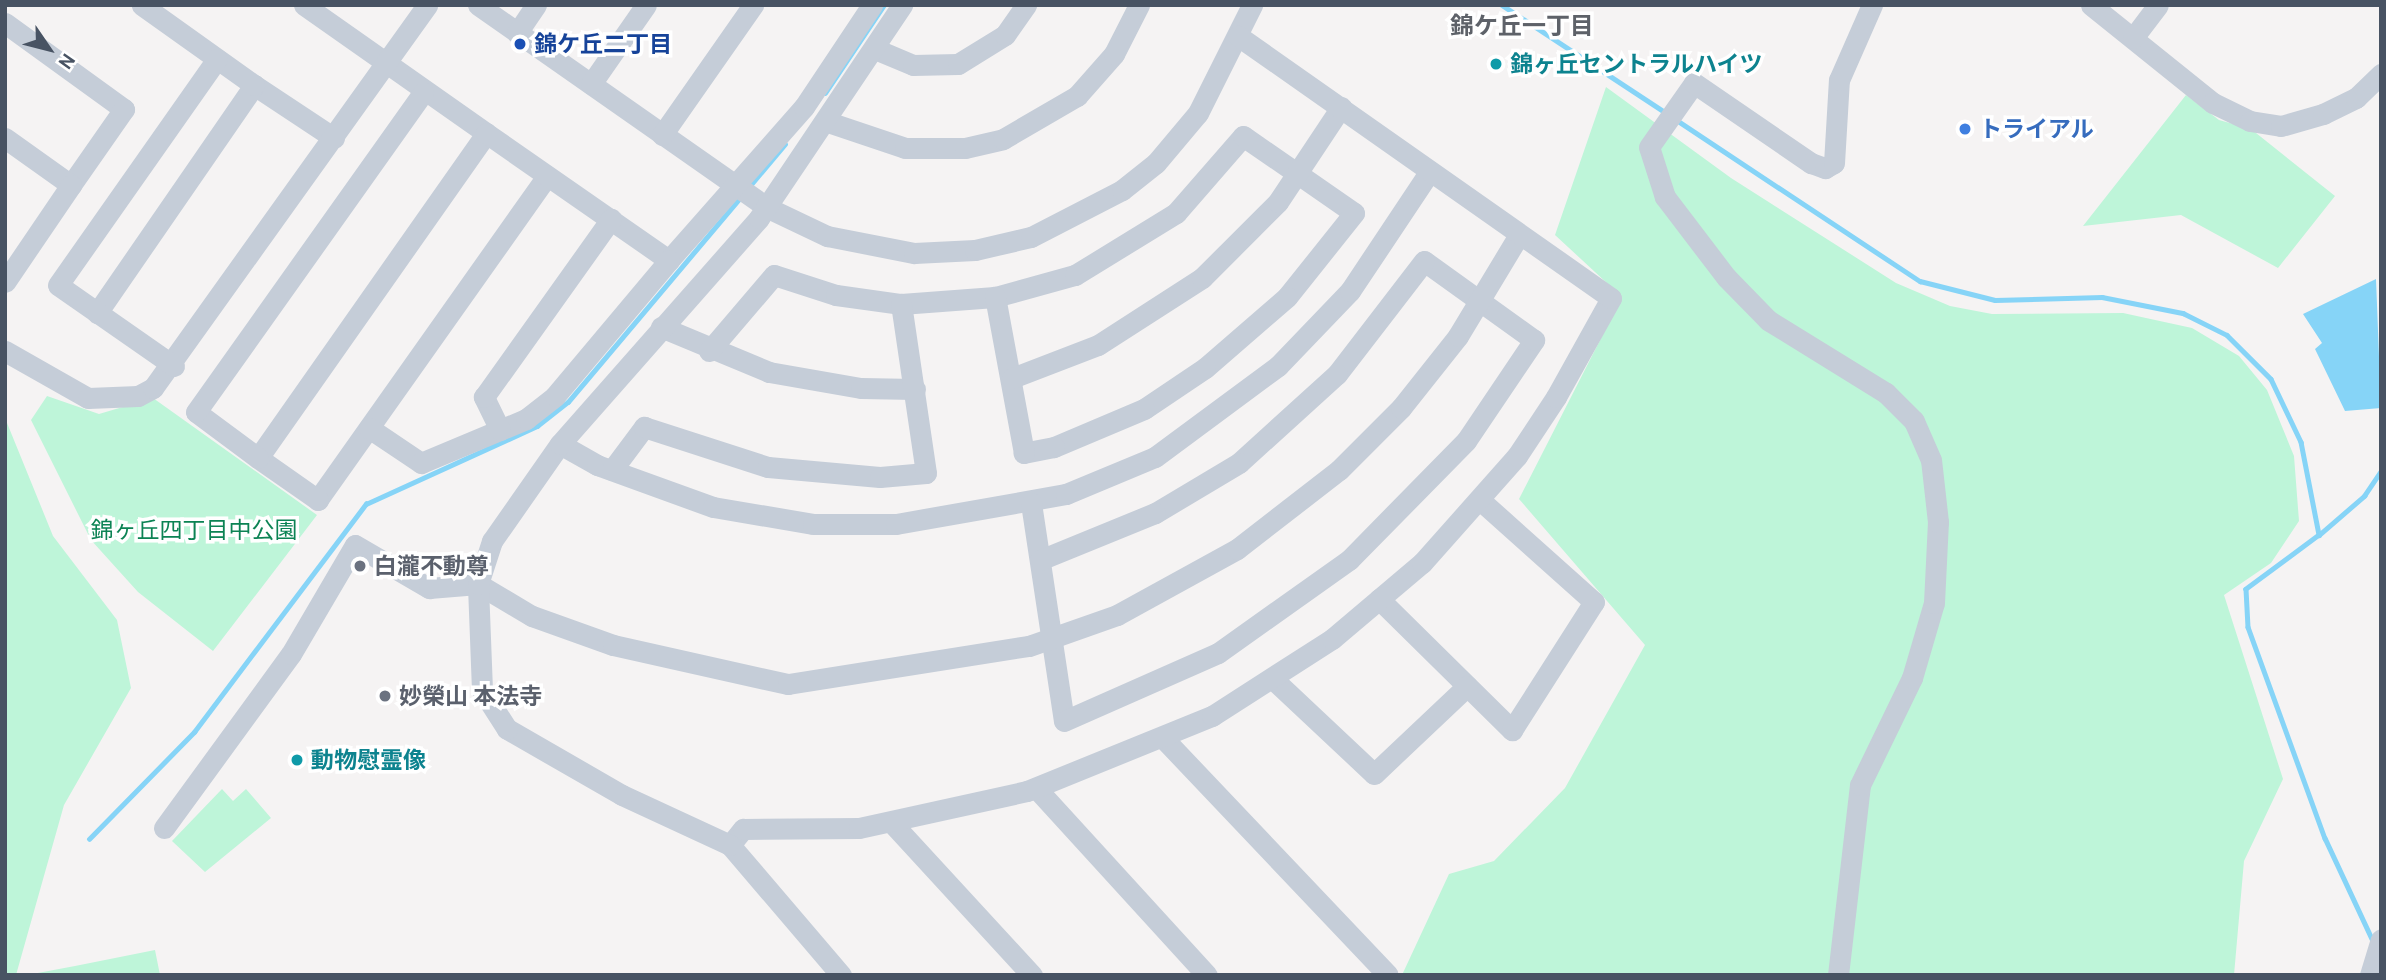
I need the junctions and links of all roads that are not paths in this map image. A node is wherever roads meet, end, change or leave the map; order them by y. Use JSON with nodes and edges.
{"nodes":[{"id":1,"x":142,"y":5,"type":"edge"},
{"id":2,"x":304,"y":5,"type":"edge"},
{"id":3,"x":427,"y":5,"type":"edge"},
{"id":4,"x":478,"y":5,"type":"edge"},
{"id":5,"x":536,"y":5,"type":"edge"},
{"id":6,"x":646,"y":5,"type":"edge"},
{"id":7,"x":753,"y":5,"type":"edge"},
{"id":8,"x":872,"y":5,"type":"edge"},
{"id":9,"x":902,"y":5,"type":"edge"},
{"id":10,"x":1026,"y":5,"type":"edge"},
{"id":11,"x":1139,"y":5,"type":"edge"},
{"id":12,"x":1252,"y":5,"type":"edge"},
{"id":13,"x":1872,"y":5,"type":"edge"},
{"id":14,"x":2091,"y":5,"type":"edge"},
{"id":15,"x":2158,"y":5,"type":"edge"},
{"id":16,"x":5,"y":23,"type":"edge"},
{"id":17,"x":517,"y":33,"type":"junction"},
{"id":18,"x":1238,"y":36,"type":"junction"},
{"id":19,"x":2133,"y":38,"type":"junction"},
{"id":20,"x":875,"y":50,"type":"junction"},
{"id":21,"x":217,"y":59,"type":"junction"},
{"id":22,"x":385,"y":65,"type":"junction"},
{"id":23,"x":2381,"y":74,"type":"edge"},
{"id":24,"x":591,"y":84,"type":"junction"},
{"id":25,"x":254,"y":85,"type":"junction"},
{"id":26,"x":423,"y":92,"type":"junction"},
{"id":27,"x":1341,"y":107,"type":"junction"},
{"id":28,"x":825,"y":121,"type":"junction"},
{"id":29,"x":485,"y":133,"type":"junction"},
{"id":30,"x":662,"y":135,"type":"junction"},
{"id":31,"x":5,"y":138,"type":"edge"},
{"id":32,"x":334,"y":138,"type":"junction"},
{"id":33,"x":1430,"y":171,"type":"junction"},
{"id":34,"x":1300,"y":173,"type":"junction"},
{"id":35,"x":547,"y":176,"type":"junction"},
{"id":36,"x":71,"y":184,"type":"junction"},
{"id":37,"x":748,"y":194,"type":"junction"},
{"id":38,"x":611,"y":219,"type":"junction"},
{"id":39,"x":1519,"y":235,"type":"junction"},
{"id":40,"x":669,"y":260,"type":"junction"},
{"id":41,"x":5,"y":282,"type":"edge"},
{"id":42,"x":995,"y":297,"type":"junction"},
{"id":43,"x":1479,"y":303,"type":"junction"},
{"id":44,"x":901,"y":304,"type":"junction"},
{"id":45,"x":97,"y":313,"type":"junction"},
{"id":46,"x":661,"y":327,"type":"junction"},
{"id":47,"x":5,"y":351,"type":"edge"},
{"id":48,"x":709,"y":351,"type":"junction"},
{"id":49,"x":174,"y":366,"type":"junction"},
{"id":50,"x":1012,"y":378,"type":"junction"},
{"id":51,"x":915,"y":389,"type":"junction"},
{"id":52,"x":369,"y":428,"type":"junction"},
{"id":53,"x":500,"y":430,"type":"junction"},
{"id":54,"x":560,"y":444,"type":"junction"},
{"id":55,"x":258,"y":458,"type":"junction"},
{"id":56,"x":612,"y":470,"type":"junction"},
{"id":57,"x":1480,"y":500,"type":"junction"},
{"id":58,"x":1031,"y":503,"type":"junction"},
{"id":59,"x":1040,"y":560,"type":"junction"},
{"id":60,"x":478,"y":584,"type":"junction"},
{"id":61,"x":1380,"y":599,"type":"junction"},
{"id":62,"x":1050,"y":639,"type":"junction"},
{"id":63,"x":1274,"y":680,"type":"junction"},
{"id":64,"x":1467,"y":686,"type":"junction"},
{"id":65,"x":1164,"y":739,"type":"junction"},
{"id":66,"x":1036,"y":788,"type":"junction"},
{"id":67,"x":892,"y":823,"type":"junction"},
{"id":68,"x":164,"y":828,"type":"dead end"},
{"id":69,"x":730,"y":845,"type":"junction"},
{"id":70,"x":841,"y":975,"type":"edge"},
{"id":71,"x":1032,"y":975,"type":"edge"},
{"id":72,"x":1207,"y":975,"type":"edge"},
{"id":73,"x":1388,"y":975,"type":"edge"},
{"id":74,"x":1838,"y":975,"type":"edge"}],
"edges":[{"from":1,"to":21,"type":"street"},
{"from":2,"to":22,"type":"street"},
{"from":3,"to":22,"type":"street"},
{"from":4,"to":17,"type":"street"},
{"from":5,"to":17,"type":"street"},
{"from":6,"to":24,"type":"street"},
{"from":7,"to":30,"type":"street"},
{"from":8,"to":37,"type":"street"},
{"from":9,"to":20,"type":"street"},
{"from":10,"to":20,"type":"street"},
{"from":11,"to":28,"type":"street"},
{"from":12,"to":18,"type":"street"},
{"from":13,"to":74,"type":"street"},
{"from":14,"to":19,"type":"street"},
{"from":15,"to":19,"type":"street"},
{"from":16,"to":36,"type":"street"},
{"from":17,"to":24,"type":"street"},
{"from":18,"to":27,"type":"street"},
{"from":18,"to":37,"type":"street"},
{"from":19,"to":23,"type":"street"},
{"from":20,"to":28,"type":"street"},
{"from":21,"to":25,"type":"street"},
{"from":21,"to":45,"type":"street"},
{"from":22,"to":26,"type":"street"},
{"from":22,"to":32,"type":"street"},
{"from":24,"to":30,"type":"street"},
{"from":25,"to":32,"type":"street"},
{"from":25,"to":45,"type":"street"},
{"from":26,"to":29,"type":"street"},
{"from":26,"to":55,"type":"street"},
{"from":27,"to":33,"type":"street"},
{"from":27,"to":34,"type":"street"},
{"from":28,"to":37,"type":"street"},
{"from":29,"to":35,"type":"street"},
{"from":29,"to":55,"type":"street"},
{"from":30,"to":37,"type":"street"},
{"from":31,"to":36,"type":"street"},
{"from":32,"to":49,"type":"street"},
{"from":33,"to":39,"type":"street"},
{"from":33,"to":58,"type":"street"},
{"from":34,"to":42,"type":"street"},
{"from":34,"to":50,"type":"street"},
{"from":34,"to":50,"type":"street"},
{"from":35,"to":38,"type":"street"},
{"from":35,"to":52,"type":"street"},
{"from":36,"to":41,"type":"street"},
{"from":37,"to":40,"type":"street"},
{"from":37,"to":46,"type":"street"},
{"from":38,"to":40,"type":"street"},
{"from":38,"to":53,"type":"street"},
{"from":39,"to":43,"type":"street"},
{"from":39,"to":57,"type":"street"},
{"from":40,"to":53,"type":"street"},
{"from":42,"to":44,"type":"street"},
{"from":42,"to":50,"type":"street"},
{"from":43,"to":59,"type":"street"},
{"from":43,"to":62,"type":"street"},
{"from":43,"to":62,"type":"street"},
{"from":44,"to":48,"type":"street"},
{"from":44,"to":51,"type":"street"},
{"from":45,"to":49,"type":"street"},
{"from":46,"to":48,"type":"street"},
{"from":46,"to":54,"type":"street"},
{"from":47,"to":49,"type":"street"},
{"from":48,"to":51,"type":"street"},
{"from":51,"to":56,"type":"street"},
{"from":52,"to":53,"type":"street"},
{"from":52,"to":55,"type":"street"},
{"from":54,"to":56,"type":"street"},
{"from":54,"to":60,"type":"street"},
{"from":56,"to":58,"type":"street"},
{"from":57,"to":61,"type":"street"},
{"from":57,"to":64,"type":"street"},
{"from":58,"to":59,"type":"street"},
{"from":59,"to":62,"type":"street"},
{"from":60,"to":62,"type":"street"},
{"from":60,"to":68,"type":"street"},
{"from":60,"to":69,"type":"street"},
{"from":61,"to":63,"type":"street"},
{"from":61,"to":64,"type":"street"},
{"from":63,"to":64,"type":"street"},
{"from":63,"to":65,"type":"street"},
{"from":65,"to":66,"type":"street"},
{"from":65,"to":73,"type":"street"},
{"from":66,"to":67,"type":"street"},
{"from":66,"to":72,"type":"street"},
{"from":67,"to":69,"type":"street"},
{"from":67,"to":71,"type":"street"},
{"from":69,"to":70,"type":"street"}]}
